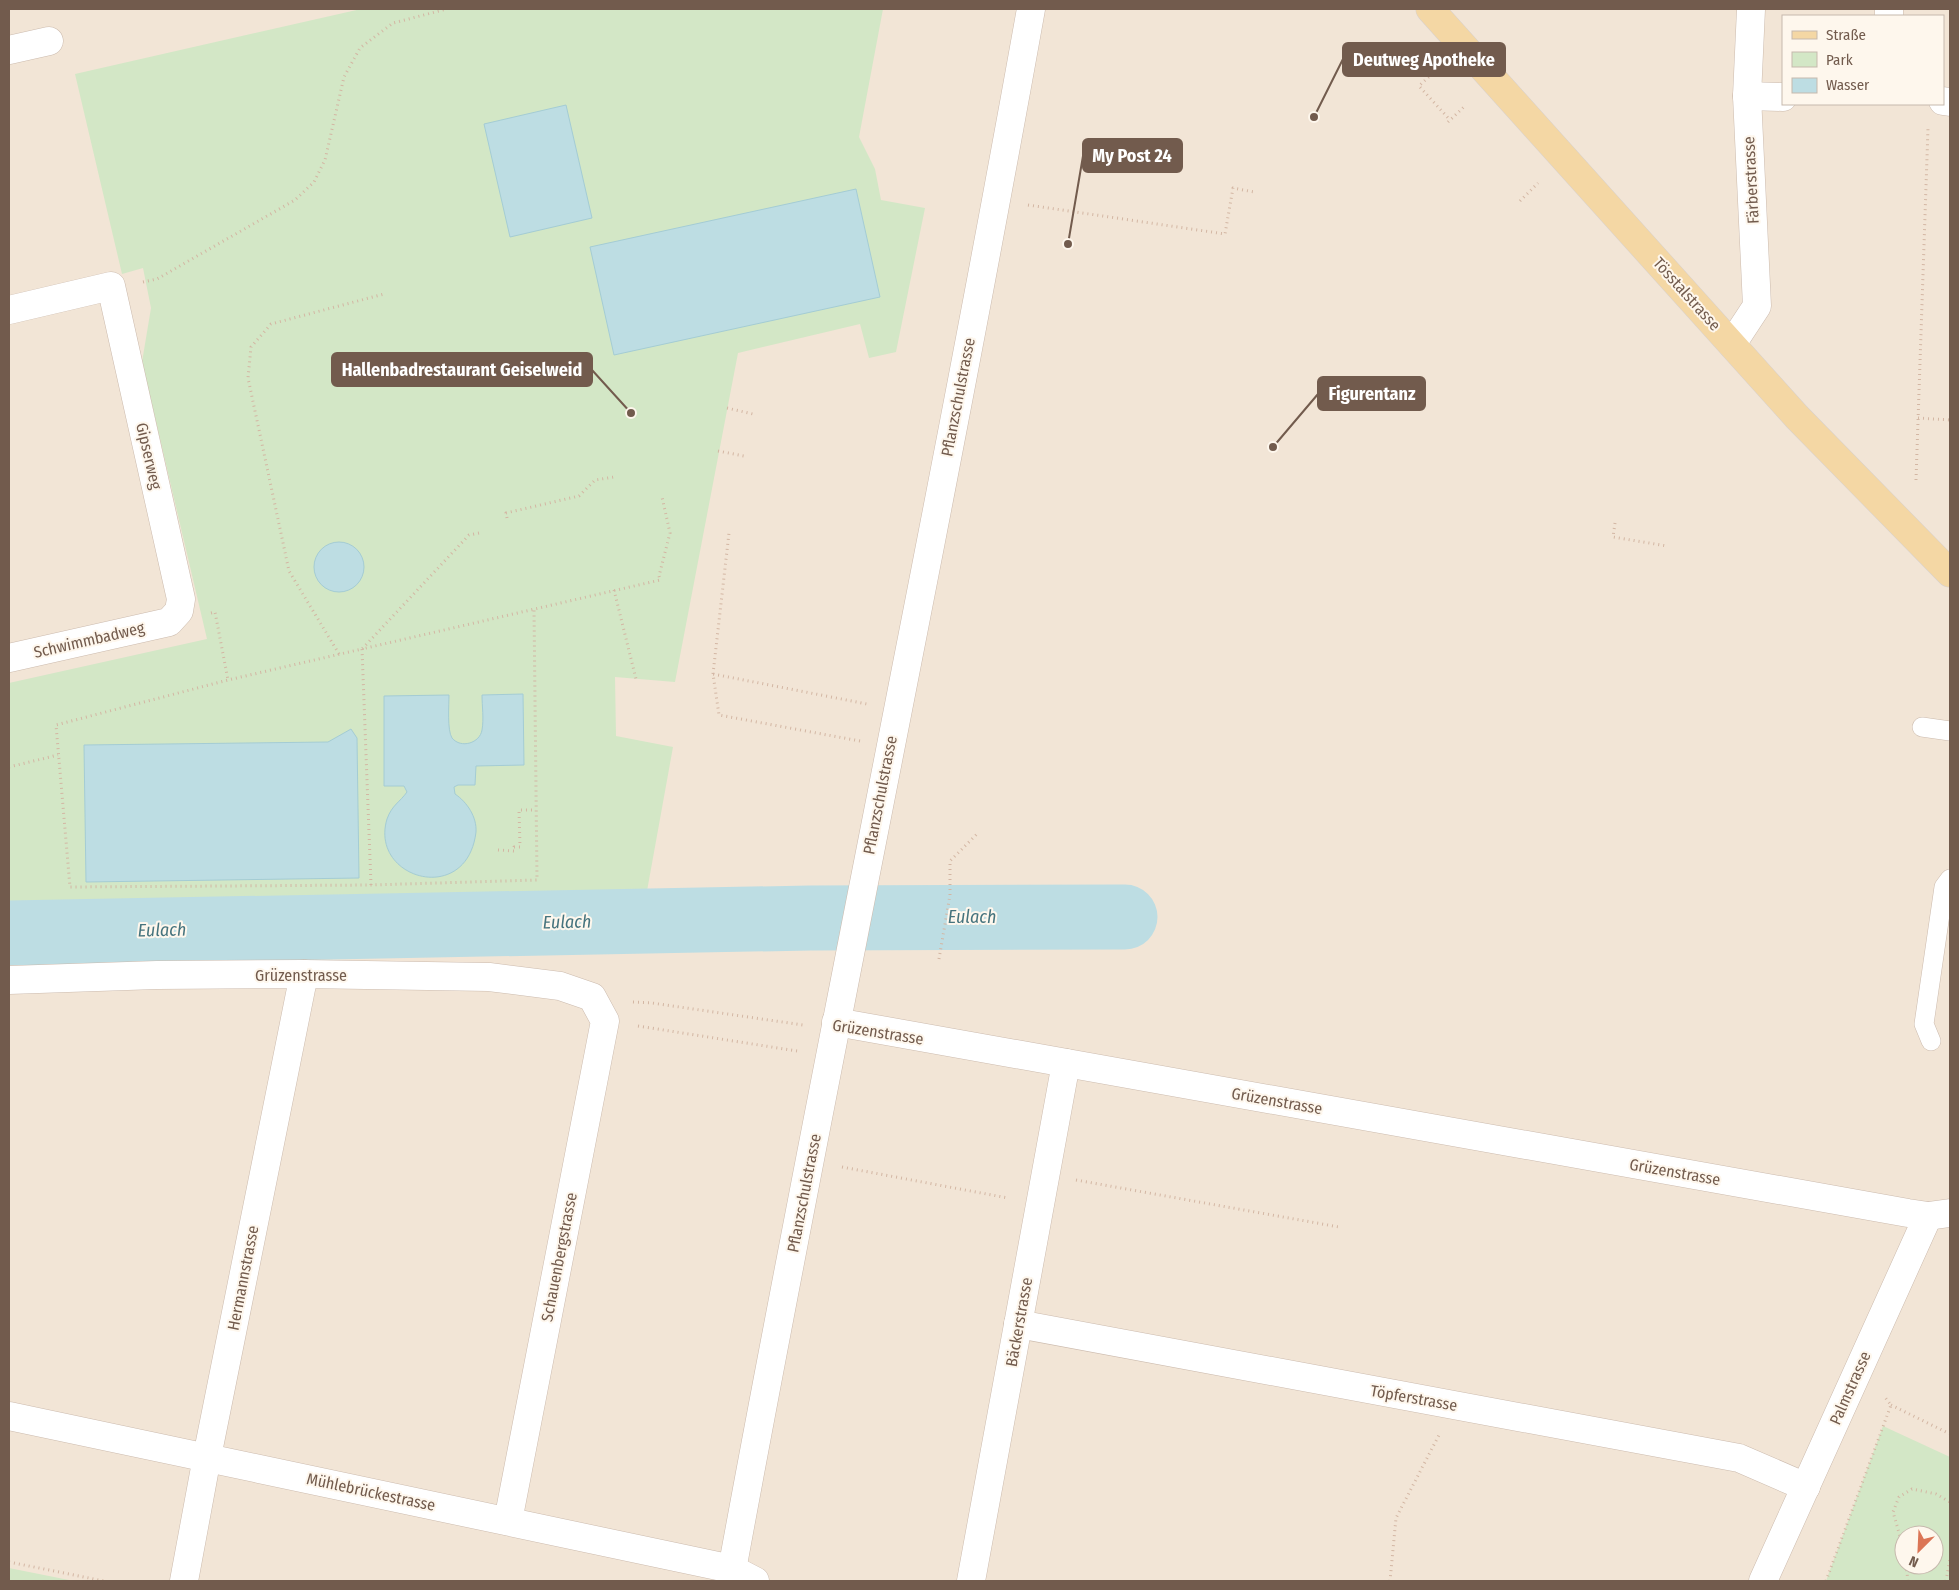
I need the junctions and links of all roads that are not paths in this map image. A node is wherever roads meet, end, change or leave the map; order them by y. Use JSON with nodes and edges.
{"nodes":[{"id":1,"x":1031,"y":9,"type":"edge"},
{"id":2,"x":1430,"y":9,"type":"edge"},
{"id":3,"x":1750,"y":9,"type":"edge"},
{"id":4,"x":49,"y":41,"type":"dead end"},
{"id":5,"x":9,"y":50,"type":"edge"},
{"id":6,"x":1747,"y":96,"type":"junction"},
{"id":7,"x":1782,"y":97,"type":"edge"},
{"id":8,"x":1950,"y":102,"type":"edge"},
{"id":9,"x":1935,"y":112,"type":"edge"},
{"id":10,"x":9,"y":310,"type":"edge"},
{"id":11,"x":1732,"y":344,"type":"junction"},
{"id":12,"x":1950,"y":573,"type":"edge"},
{"id":13,"x":174,"y":616,"type":"joint"},
{"id":14,"x":9,"y":658,"type":"edge"},
{"id":15,"x":1922,"y":727,"type":"dead end"},
{"id":16,"x":1950,"y":731,"type":"edge"},
{"id":17,"x":1950,"y":879,"type":"edge"},
{"id":18,"x":304,"y":974,"type":"junction"},
{"id":19,"x":9,"y":980,"type":"edge"},
{"id":20,"x":605,"y":1021,"type":"joint"},
{"id":21,"x":836,"y":1022,"type":"junction"},
{"id":22,"x":1931,"y":1041,"type":"dead end"},
{"id":23,"x":1066,"y":1063,"type":"junction"},
{"id":24,"x":1939,"y":1214,"type":"edge"},
{"id":25,"x":1018,"y":1324,"type":"junction"},
{"id":26,"x":9,"y":1416,"type":"edge"},
{"id":27,"x":207,"y":1457,"type":"junction"},
{"id":28,"x":1806,"y":1487,"type":"junction"},
{"id":29,"x":508,"y":1521,"type":"junction"},
{"id":30,"x":739,"y":1577,"type":"edge"},
{"id":31,"x":184,"y":1581,"type":"edge"},
{"id":32,"x":971,"y":1581,"type":"edge"},
{"id":33,"x":1763,"y":1581,"type":"edge"}],
"edges":[{"from":1,"to":21,"type":"street","name":"Pflanzschulstrasse"},
{"from":2,"to":11,"type":"main road","name":"Tösstalstrasse"},
{"from":3,"to":6,"type":"street","name":"Färberstrasse"},
{"from":4,"to":5,"type":"street"},
{"from":6,"to":7,"type":"street"},
{"from":6,"to":11,"type":"street","name":"Färberstrasse"},
{"from":8,"to":9,"type":"street"},
{"from":10,"to":13,"type":"street","name":"Gipserweg"},
{"from":11,"to":12,"type":"main road","name":"Tösstalstrasse"},
{"from":13,"to":14,"type":"street","name":"Schwimmbadweg"},
{"from":15,"to":16,"type":"lane"},
{"from":17,"to":22,"type":"lane"},
{"from":18,"to":19,"type":"street","name":"Grüzenstrasse"},
{"from":18,"to":20,"type":"street","name":"Grüzenstrasse"},
{"from":18,"to":27,"type":"street","name":"Hermannstrasse"},
{"from":20,"to":29,"type":"street","name":"Schauenbergstrasse"},
{"from":21,"to":23,"type":"street","name":"Grüzenstrasse"},
{"from":21,"to":30,"type":"street","name":"Pflanzschulstrasse"},
{"from":23,"to":24,"type":"street","name":"Grüzenstrasse"},
{"from":23,"to":25,"type":"street","name":"Bäckerstrasse"},
{"from":24,"to":28,"type":"street","name":"Palmstrasse"},
{"from":25,"to":28,"type":"street","name":"Töpferstrasse"},
{"from":25,"to":32,"type":"street","name":"Bäckerstrasse"},
{"from":26,"to":27,"type":"street","name":"Mühlebrückestrasse"},
{"from":27,"to":29,"type":"street","name":"Mühlebrückestrasse"},
{"from":27,"to":31,"type":"street","name":"Hermannstrasse"},
{"from":28,"to":33,"type":"street","name":"Palmstrasse"},
{"from":29,"to":30,"type":"street","name":"Mühlebrückestrasse"}]}
